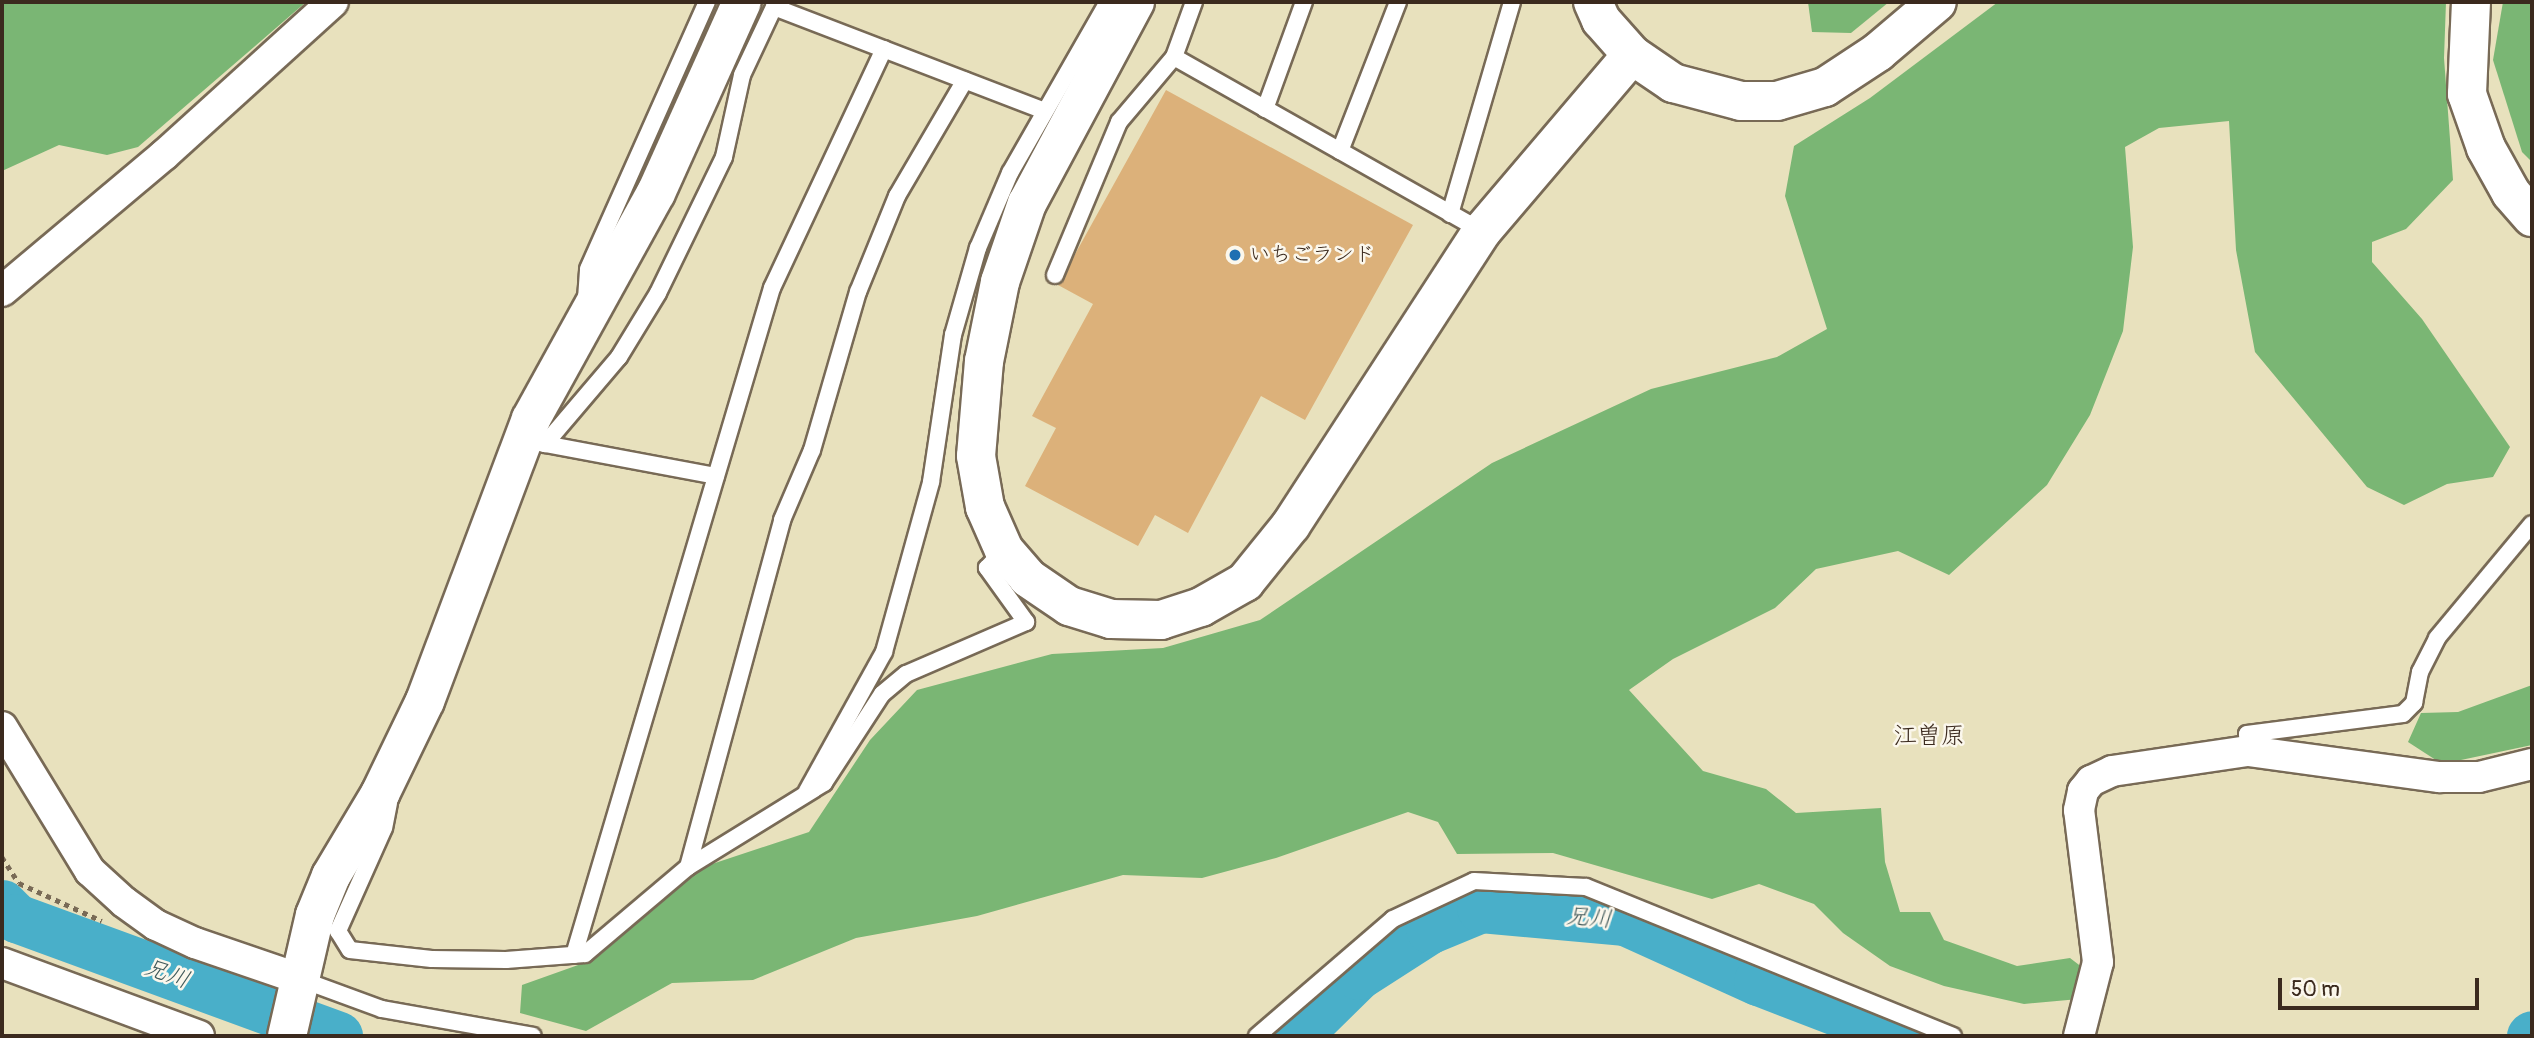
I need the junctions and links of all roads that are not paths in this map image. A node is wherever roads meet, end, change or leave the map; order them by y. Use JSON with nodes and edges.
{"nodes":[{"id":1,"x":333,"y":2,"type":"edge"},
{"id":2,"x":707,"y":2,"type":"edge"},
{"id":3,"x":742,"y":2,"type":"edge"},
{"id":4,"x":1108,"y":2,"type":"edge"},
{"id":5,"x":1135,"y":2,"type":"edge"},
{"id":6,"x":1194,"y":2,"type":"edge"},
{"id":7,"x":1304,"y":2,"type":"edge"},
{"id":8,"x":1398,"y":2,"type":"edge"},
{"id":9,"x":1512,"y":2,"type":"edge"},
{"id":10,"x":1593,"y":2,"type":"edge"},
{"id":11,"x":1937,"y":2,"type":"edge"},
{"id":12,"x":2471,"y":2,"type":"edge"},
{"id":13,"x":884,"y":50,"type":"junction"},
{"id":14,"x":736,"y":53,"type":"junction"},
{"id":15,"x":1632,"y":55,"type":"junction"},
{"id":16,"x":1174,"y":57,"type":"junction"},
{"id":17,"x":965,"y":80,"type":"junction"},
{"id":18,"x":1265,"y":109,"type":"junction"},
{"id":19,"x":1045,"y":111,"type":"junction"},
{"id":20,"x":1340,"y":151,"type":"junction"},
{"id":21,"x":2532,"y":217,"type":"edge"},
{"id":22,"x":1466,"y":222,"type":"junction"},
{"id":23,"x":1055,"y":275,"type":"dead end"},
{"id":24,"x":2,"y":290,"type":"edge"},
{"id":25,"x":584,"y":320,"type":"junction"},
{"id":26,"x":534,"y":441,"type":"junction"},
{"id":27,"x":716,"y":477,"type":"junction"},
{"id":28,"x":2532,"y":524,"type":"edge"},
{"id":29,"x":1004,"y":550,"type":"junction"},
{"id":30,"x":425,"y":701,"type":"junction"},
{"id":31,"x":2,"y":727,"type":"edge"},
{"id":32,"x":2248,"y":751,"type":"junction"},
{"id":33,"x":2532,"y":764,"type":"edge"},
{"id":34,"x":806,"y":794,"type":"junction"},
{"id":35,"x":688,"y":867,"type":"junction"},
{"id":36,"x":574,"y":955,"type":"junction"},
{"id":37,"x":2,"y":963,"type":"edge"},
{"id":38,"x":297,"y":978,"type":"junction"},
{"id":39,"x":199,"y":1036,"type":"edge"},
{"id":40,"x":287,"y":1036,"type":"edge"},
{"id":41,"x":533,"y":1036,"type":"edge"},
{"id":42,"x":1257,"y":1036,"type":"edge"},
{"id":43,"x":1953,"y":1036,"type":"edge"},
{"id":44,"x":2079,"y":1036,"type":"edge"}],
"edges":[{"from":1,"to":24,"type":"street"},
{"from":2,"to":25,"type":"lane"},
{"from":3,"to":14,"type":"street"},
{"from":4,"to":19,"type":"lane"},
{"from":5,"to":29,"type":"street"},
{"from":6,"to":16,"type":"lane"},
{"from":7,"to":18,"type":"lane"},
{"from":8,"to":20,"type":"lane"},
{"from":9,"to":22,"type":"lane"},
{"from":10,"to":15,"type":"street"},
{"from":11,"to":15,"type":"street"},
{"from":12,"to":21,"type":"street"},
{"from":13,"to":14,"type":"lane"},
{"from":13,"to":17,"type":"lane"},
{"from":13,"to":27,"type":"lane"},
{"from":14,"to":25,"type":"street"},
{"from":14,"to":26,"type":"lane"},
{"from":15,"to":22,"type":"street"},
{"from":16,"to":18,"type":"lane"},
{"from":16,"to":23,"type":"lane"},
{"from":17,"to":19,"type":"lane"},
{"from":17,"to":35,"type":"lane"},
{"from":18,"to":20,"type":"lane"},
{"from":19,"to":34,"type":"lane"},
{"from":20,"to":22,"type":"lane"},
{"from":22,"to":29,"type":"street"},
{"from":25,"to":26,"type":"street"},
{"from":26,"to":27,"type":"lane"},
{"from":26,"to":30,"type":"street"},
{"from":27,"to":36,"type":"lane"},
{"from":28,"to":32,"type":"lane"},
{"from":29,"to":34,"type":"lane"},
{"from":30,"to":36,"type":"lane"},
{"from":30,"to":38,"type":"street"},
{"from":31,"to":38,"type":"street"},
{"from":32,"to":33,"type":"street"},
{"from":32,"to":44,"type":"street"},
{"from":34,"to":35,"type":"lane"},
{"from":35,"to":36,"type":"lane"},
{"from":37,"to":39,"type":"street"},
{"from":38,"to":40,"type":"street"},
{"from":38,"to":41,"type":"lane"},
{"from":42,"to":43,"type":"lane"}]}
